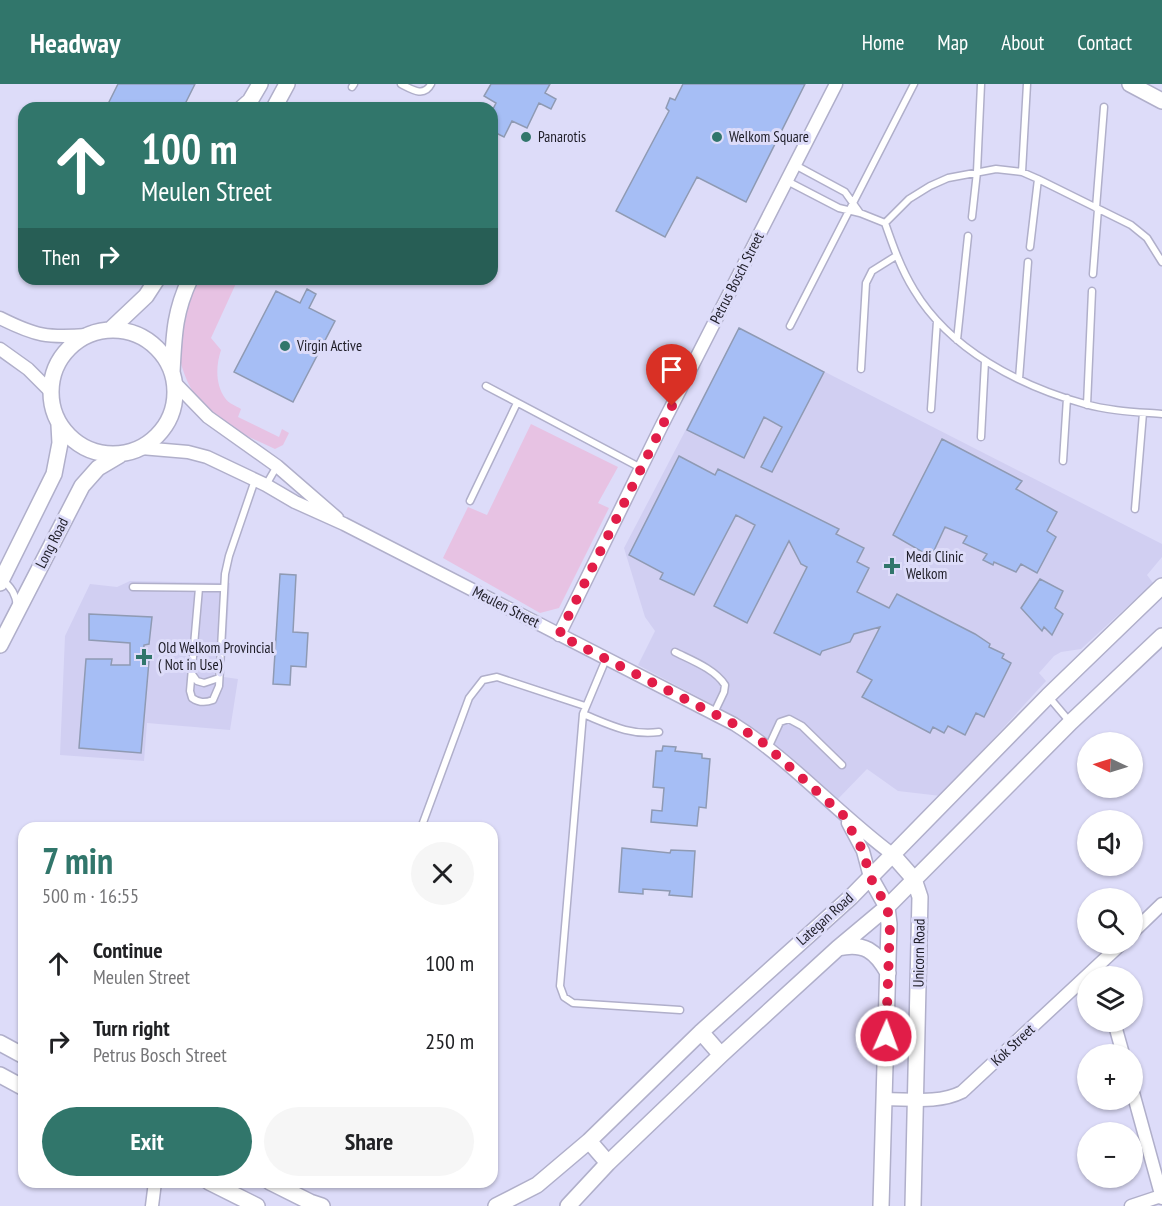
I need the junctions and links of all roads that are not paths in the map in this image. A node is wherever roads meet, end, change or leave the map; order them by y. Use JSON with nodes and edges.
{"nodes":[{"id":1,"x":253,"y":84,"type":"edge"},
{"id":2,"x":260,"y":84,"type":"edge"},
{"id":3,"x":286,"y":84,"type":"edge"},
{"id":4,"x":401,"y":84,"type":"edge"},
{"id":5,"x":431,"y":84,"type":"edge"},
{"id":6,"x":836,"y":84,"type":"edge"},
{"id":7,"x":914,"y":84,"type":"edge"},
{"id":8,"x":981,"y":84,"type":"edge"},
{"id":9,"x":1027,"y":84,"type":"edge"},
{"id":10,"x":1130,"y":84,"type":"edge"},
{"id":11,"x":1162,"y":101,"type":"edge"},
{"id":12,"x":244,"y":102,"type":"edge"},
{"id":13,"x":249,"y":102,"type":"edge"},
{"id":14,"x":277,"y":102,"type":"edge"},
{"id":15,"x":1104,"y":107,"type":"dead end"},
{"id":16,"x":795,"y":165,"type":"junction"},
{"id":17,"x":977,"y":172,"type":"junction"},
{"id":18,"x":1022,"y":172,"type":"junction"},
{"id":19,"x":1038,"y":178,"type":"junction"},
{"id":20,"x":787,"y":181,"type":"junction"},
{"id":21,"x":853,"y":201,"type":"junction"},
{"id":22,"x":1097,"y":208,"type":"junction"},
{"id":23,"x":847,"y":211,"type":"junction"},
{"id":24,"x":860,"y":213,"type":"junction"},
{"id":25,"x":972,"y":217,"type":"dead end"},
{"id":26,"x":885,"y":223,"type":"junction"},
{"id":27,"x":968,"y":236,"type":"dead end"},
{"id":28,"x":1030,"y":248,"type":"dead end"},
{"id":29,"x":896,"y":256,"type":"junction"},
{"id":30,"x":1162,"y":259,"type":"edge"},
{"id":31,"x":1028,"y":262,"type":"dead end"},
{"id":32,"x":1093,"y":274,"type":"dead end"},
{"id":33,"x":153,"y":285,"type":"edge"},
{"id":34,"x":187,"y":285,"type":"edge"},
{"id":35,"x":1092,"y":291,"type":"dead end"},
{"id":36,"x":0,"y":318,"type":"edge"},
{"id":37,"x":937,"y":321,"type":"junction"},
{"id":38,"x":790,"y":326,"type":"dead end"},
{"id":39,"x":110,"y":330,"type":"junction"},
{"id":40,"x":87,"y":335,"type":"junction"},
{"id":41,"x":957,"y":340,"type":"junction"},
{"id":42,"x":0,"y":349,"type":"edge"},
{"id":43,"x":985,"y":361,"type":"junction"},
{"id":44,"x":861,"y":369,"type":"dead end"},
{"id":45,"x":173,"y":378,"type":"junction"},
{"id":46,"x":1019,"y":379,"type":"junction"},
{"id":47,"x":486,"y":386,"type":"dead end"},
{"id":48,"x":50,"y":391,"type":"junction"},
{"id":49,"x":1067,"y":398,"type":"junction"},
{"id":50,"x":517,"y":402,"type":"junction"},
{"id":51,"x":1087,"y":405,"type":"junction"},
{"id":52,"x":931,"y":409,"type":"dead end"},
{"id":53,"x":1143,"y":413,"type":"junction"},
{"id":54,"x":1162,"y":414,"type":"edge"},
{"id":55,"x":59,"y":425,"type":"junction"},
{"id":56,"x":981,"y":437,"type":"dead end"},
{"id":57,"x":141,"y":448,"type":"junction"},
{"id":58,"x":120,"y":455,"type":"junction"},
{"id":59,"x":1063,"y":461,"type":"dead end"},
{"id":60,"x":277,"y":466,"type":"junction"},
{"id":61,"x":641,"y":468,"type":"junction"},
{"id":62,"x":261,"y":482,"type":"junction"},
{"id":63,"x":470,"y":501,"type":"dead end"},
{"id":64,"x":1135,"y":509,"type":"dead end"},
{"id":65,"x":344,"y":524,"type":"junction"},
{"id":66,"x":1,"y":581,"type":"edge"},
{"id":67,"x":133,"y":586,"type":"dead end"},
{"id":68,"x":1162,"y":586,"type":"edge"},
{"id":69,"x":199,"y":588,"type":"junction"},
{"id":70,"x":224,"y":588,"type":"junction"},
{"id":71,"x":17,"y":612,"type":"junction"},
{"id":72,"x":559,"y":635,"type":"junction"},
{"id":73,"x":1162,"y":636,"type":"edge"},
{"id":74,"x":0,"y":645,"type":"edge"},
{"id":75,"x":675,"y":652,"type":"dead end"},
{"id":76,"x":606,"y":659,"type":"junction"},
{"id":77,"x":192,"y":674,"type":"junction"},
{"id":78,"x":219,"y":678,"type":"junction"},
{"id":79,"x":1048,"y":696,"type":"junction"},
{"id":80,"x":585,"y":706,"type":"junction"},
{"id":81,"x":714,"y":713,"type":"junction"},
{"id":82,"x":583,"y":714,"type":"junction"},
{"id":83,"x":1071,"y":722,"type":"junction"},
{"id":84,"x":659,"y":732,"type":"dead end"},
{"id":85,"x":768,"y":748,"type":"junction"},
{"id":86,"x":842,"y":765,"type":"dead end"},
{"id":87,"x":843,"y":815,"type":"junction"},
{"id":88,"x":423,"y":822,"type":"edge"},
{"id":89,"x":892,"y":854,"type":"junction"},
{"id":90,"x":870,"y":877,"type":"junction"},
{"id":91,"x":914,"y":879,"type":"junction"},
{"id":92,"x":1162,"y":904,"type":"edge"},
{"id":93,"x":887,"y":907,"type":"junction"},
{"id":94,"x":1143,"y":922,"type":"edge"},
{"id":95,"x":838,"y":948,"type":"junction"},
{"id":96,"x":1114,"y":954,"type":"edge"},
{"id":97,"x":1105,"y":966,"type":"edge"},
{"id":98,"x":888,"y":973,"type":"junction"},
{"id":99,"x":1077,"y":992,"type":"edge"},
{"id":100,"x":680,"y":1010,"type":"dead end"},
{"id":101,"x":701,"y":1032,"type":"junction"},
{"id":102,"x":0,"y":1043,"type":"edge"},
{"id":103,"x":18,"y":1053,"type":"edge"},
{"id":104,"x":721,"y":1055,"type":"junction"},
{"id":105,"x":0,"y":1075,"type":"edge"},
{"id":106,"x":18,"y":1084,"type":"edge"},
{"id":107,"x":884,"y":1099,"type":"junction"},
{"id":108,"x":915,"y":1099,"type":"junction"},
{"id":109,"x":1138,"y":1110,"type":"edge"},
{"id":110,"x":589,"y":1141,"type":"junction"},
{"id":111,"x":608,"y":1163,"type":"junction"},
{"id":112,"x":154,"y":1188,"type":"edge"},
{"id":113,"x":221,"y":1188,"type":"edge"},
{"id":114,"x":281,"y":1188,"type":"edge"},
{"id":115,"x":1162,"y":1197,"type":"edge"},
{"id":116,"x":313,"y":1205,"type":"edge"},
{"id":117,"x":152,"y":1206,"type":"edge"},
{"id":118,"x":257,"y":1206,"type":"edge"},
{"id":119,"x":496,"y":1206,"type":"edge"},
{"id":120,"x":568,"y":1206,"type":"edge"},
{"id":121,"x":881,"y":1206,"type":"edge"},
{"id":122,"x":912,"y":1206,"type":"edge"},
{"id":123,"x":1131,"y":1206,"type":"edge"}],
"edges":[{"from":1,"to":12,"type":"street"},
{"from":2,"to":13,"type":"street"},
{"from":3,"to":14,"type":"street"},
{"from":4,"to":5,"type":"lane"},
{"from":6,"to":16,"type":"street","name":"Petrus Bosch Street"},
{"from":7,"to":21,"type":"lane"},
{"from":8,"to":17,"type":"lane"},
{"from":9,"to":18,"type":"lane"},
{"from":10,"to":11,"type":"street"},
{"from":15,"to":22,"type":"lane"},
{"from":16,"to":20,"type":"street","name":"Petrus Bosch Street"},
{"from":16,"to":21,"type":"lane"},
{"from":17,"to":18,"type":"lane"},
{"from":17,"to":25,"type":"lane"},
{"from":17,"to":26,"type":"lane"},
{"from":18,"to":19,"type":"lane"},
{"from":19,"to":22,"type":"lane"},
{"from":19,"to":28,"type":"lane"},
{"from":20,"to":23,"type":"lane"},
{"from":20,"to":61,"type":"street","name":"Petrus Bosch Street"},
{"from":21,"to":23,"type":"lane"},
{"from":21,"to":24,"type":"lane"},
{"from":22,"to":30,"type":"lane"},
{"from":22,"to":32,"type":"lane"},
{"from":23,"to":24,"type":"lane"},
{"from":23,"to":38,"type":"lane"},
{"from":24,"to":26,"type":"lane"},
{"from":26,"to":29,"type":"lane"},
{"from":27,"to":41,"type":"lane"},
{"from":29,"to":37,"type":"lane"},
{"from":29,"to":44,"type":"lane"},
{"from":31,"to":46,"type":"lane"},
{"from":33,"to":39,"type":"street"},
{"from":34,"to":45,"type":"street"},
{"from":35,"to":51,"type":"lane"},
{"from":36,"to":40,"type":"street"},
{"from":37,"to":41,"type":"lane"},
{"from":37,"to":52,"type":"lane"},
{"from":39,"to":40,"type":"street"},
{"from":39,"to":45,"type":"street"},
{"from":40,"to":48,"type":"street"},
{"from":41,"to":43,"type":"lane"},
{"from":42,"to":48,"type":"street"},
{"from":43,"to":46,"type":"lane"},
{"from":43,"to":56,"type":"lane"},
{"from":45,"to":57,"type":"street"},
{"from":45,"to":60,"type":"street","name":"Meulen Street"},
{"from":46,"to":49,"type":"lane"},
{"from":47,"to":50,"type":"lane"},
{"from":48,"to":55,"type":"street"},
{"from":49,"to":51,"type":"lane"},
{"from":49,"to":59,"type":"lane"},
{"from":50,"to":61,"type":"lane"},
{"from":50,"to":63,"type":"lane"},
{"from":51,"to":53,"type":"lane"},
{"from":53,"to":54,"type":"lane"},
{"from":53,"to":64,"type":"lane"},
{"from":55,"to":58,"type":"street"},
{"from":55,"to":66,"type":"street","name":"Long Road"},
{"from":57,"to":58,"type":"street"},
{"from":57,"to":62,"type":"street","name":"Meulen Street"},
{"from":58,"to":71,"type":"street","name":"Long Road"},
{"from":60,"to":62,"type":"lane"},
{"from":60,"to":65,"type":"street","name":"Meulen Street"},
{"from":61,"to":72,"type":"street","name":"Petrus Bosch Street"},
{"from":62,"to":65,"type":"street","name":"Meulen Street"},
{"from":62,"to":70,"type":"lane"},
{"from":65,"to":72,"type":"street","name":"Meulen Street"},
{"from":66,"to":71,"type":"lane"},
{"from":67,"to":69,"type":"lane"},
{"from":68,"to":79,"type":"street","name":"Lategan Road"},
{"from":69,"to":70,"type":"lane"},
{"from":69,"to":77,"type":"lane"},
{"from":70,"to":78,"type":"lane"},
{"from":71,"to":74,"type":"street","name":"Long Road"},
{"from":72,"to":76,"type":"street","name":"Meulen Street"},
{"from":73,"to":83,"type":"street","name":"Lategan Road"},
{"from":75,"to":81,"type":"lane"},
{"from":76,"to":80,"type":"lane"},
{"from":76,"to":81,"type":"street","name":"Meulen Street"},
{"from":77,"to":78,"type":"lane"},
{"from":77,"to":78,"type":"lane"},
{"from":79,"to":83,"type":"lane"},
{"from":79,"to":89,"type":"street","name":"Lategan Road"},
{"from":80,"to":82,"type":"lane"},
{"from":80,"to":88,"type":"lane"},
{"from":81,"to":85,"type":"street","name":"Meulen Street"},
{"from":82,"to":84,"type":"lane"},
{"from":82,"to":100,"type":"lane"},
{"from":83,"to":91,"type":"street","name":"Lategan Road"},
{"from":85,"to":86,"type":"lane"},
{"from":85,"to":87,"type":"street","name":"Meulen Street"},
{"from":87,"to":89,"type":"street","name":"Meulen Street"},
{"from":87,"to":90,"type":"street","name":"Meulen Street"},
{"from":89,"to":90,"type":"street","name":"Lategan Road"},
{"from":89,"to":91,"type":"street"},
{"from":90,"to":93,"type":"street","name":"Unicorn Road"},
{"from":90,"to":101,"type":"street","name":"Lategan Road"},
{"from":91,"to":93,"type":"street","name":"Lategan Road"},
{"from":91,"to":108,"type":"street","name":"Unicorn Road"},
{"from":92,"to":94,"type":"street"},
{"from":93,"to":95,"type":"street","name":"Lategan Road"},
{"from":93,"to":98,"type":"street","name":"Unicorn Road"},
{"from":95,"to":98,"type":"street"},
{"from":95,"to":104,"type":"street","name":"Lategan Road"},
{"from":96,"to":97,"type":"street","name":"Kok Street"},
{"from":98,"to":107,"type":"street","name":"Unicorn Road"},
{"from":99,"to":108,"type":"street","name":"Kok Street"},
{"from":101,"to":104,"type":"street"},
{"from":101,"to":110,"type":"street","name":"Lategan Road"},
{"from":102,"to":103,"type":"street"},
{"from":104,"to":111,"type":"street","name":"Lategan Road"},
{"from":105,"to":106,"type":"street"},
{"from":107,"to":108,"type":"street","name":"Kok Street"},
{"from":107,"to":121,"type":"street","name":"Unicorn Road"},
{"from":108,"to":122,"type":"street","name":"Unicorn Road"},
{"from":109,"to":115,"type":"street"},
{"from":110,"to":111,"type":"street"},
{"from":110,"to":119,"type":"street","name":"Lategan Road"},
{"from":111,"to":120,"type":"street","name":"Lategan Road"},
{"from":112,"to":117,"type":"street"},
{"from":113,"to":118,"type":"street"},
{"from":114,"to":116,"type":"street"},
{"from":115,"to":123,"type":"street"}]}
